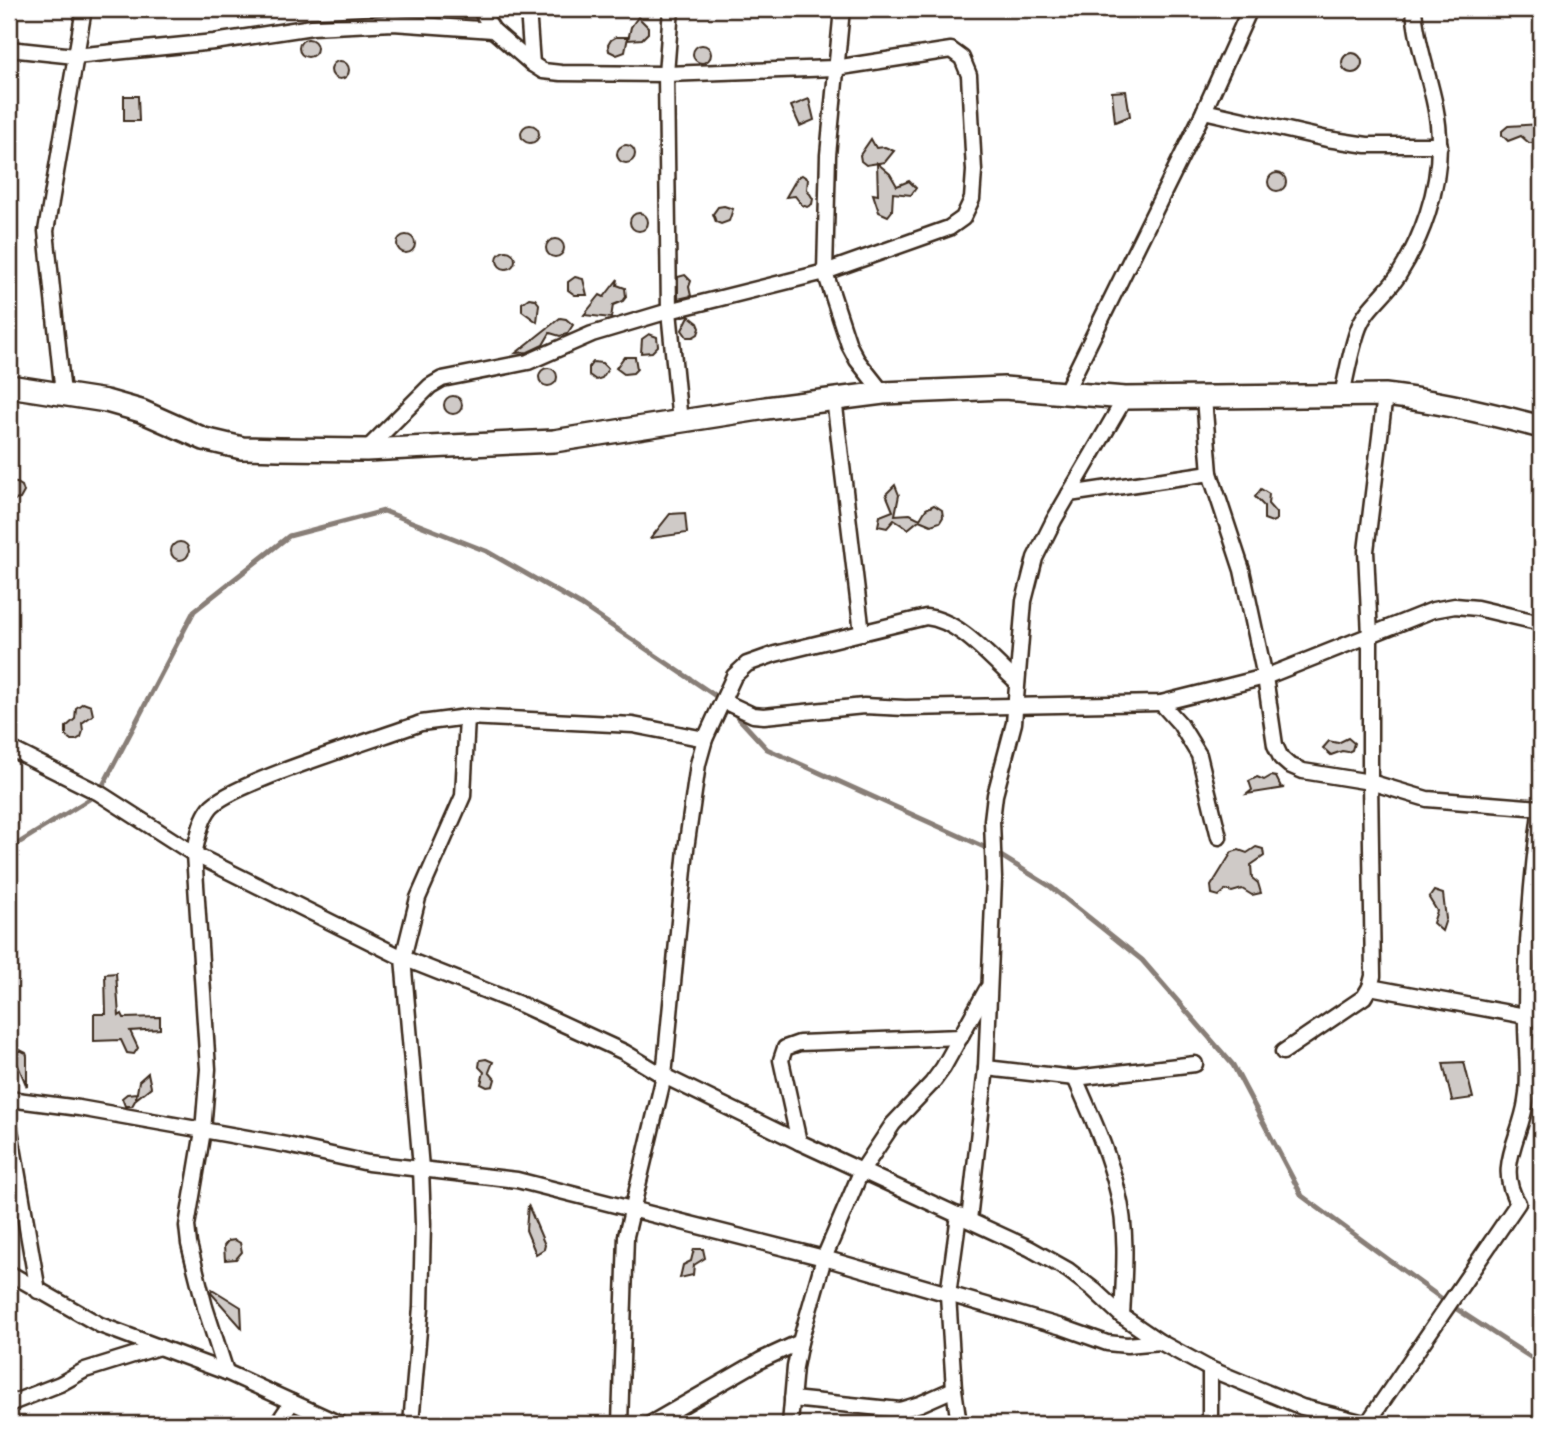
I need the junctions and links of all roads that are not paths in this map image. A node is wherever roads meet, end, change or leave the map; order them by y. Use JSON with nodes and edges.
{"nodes":[{"id":1,"x":84,"y":9,"type":"edge"},
{"id":2,"x":480,"y":9,"type":"edge"},
{"id":3,"x":528,"y":9,"type":"edge"},
{"id":4,"x":671,"y":9,"type":"edge"},
{"id":5,"x":842,"y":9,"type":"edge"},
{"id":6,"x":1250,"y":9,"type":"edge"},
{"id":7,"x":1413,"y":9,"type":"edge"},
{"id":8,"x":493,"y":30,"type":"junction"},
{"id":9,"x":9,"y":49,"type":"edge"},
{"id":10,"x":75,"y":56,"type":"junction"},
{"id":11,"x":532,"y":64,"type":"junction"},
{"id":12,"x":835,"y":68,"type":"junction"},
{"id":13,"x":666,"y":74,"type":"junction"},
{"id":14,"x":1204,"y":111,"type":"junction"},
{"id":15,"x":1440,"y":145,"type":"junction"},
{"id":16,"x":825,"y":272,"type":"junction"},
{"id":17,"x":669,"y":311,"type":"junction"},
{"id":18,"x":9,"y":386,"type":"edge"},
{"id":19,"x":883,"y":393,"type":"junction"},
{"id":20,"x":1065,"y":393,"type":"junction"},
{"id":21,"x":62,"y":394,"type":"junction"},
{"id":22,"x":1342,"y":395,"type":"junction"},
{"id":23,"x":1385,"y":396,"type":"junction"},
{"id":24,"x":834,"y":398,"type":"junction"},
{"id":25,"x":1125,"y":398,"type":"junction"},
{"id":26,"x":1204,"y":398,"type":"junction"},
{"id":27,"x":680,"y":422,"type":"junction"},
{"id":28,"x":1541,"y":427,"type":"edge"},
{"id":29,"x":366,"y":450,"type":"junction"},
{"id":30,"x":1210,"y":473,"type":"junction"},
{"id":31,"x":1069,"y":494,"type":"junction"},
{"id":32,"x":1541,"y":623,"type":"edge"},
{"id":33,"x":862,"y":633,"type":"junction"},
{"id":34,"x":1370,"y":636,"type":"junction"},
{"id":35,"x":1265,"y":677,"type":"junction"},
{"id":36,"x":1017,"y":682,"type":"junction"},
{"id":37,"x":723,"y":701,"type":"junction"},
{"id":38,"x":1161,"y":704,"type":"junction"},
{"id":39,"x":1015,"y":706,"type":"junction"},
{"id":40,"x":467,"y":717,"type":"junction"},
{"id":41,"x":705,"y":739,"type":"junction"},
{"id":42,"x":9,"y":748,"type":"edge"},
{"id":43,"x":1370,"y":782,"type":"junction"},
{"id":44,"x":1541,"y":807,"type":"edge"},
{"id":45,"x":1219,"y":837,"type":"dead end"},
{"id":46,"x":194,"y":854,"type":"junction"},
{"id":47,"x":403,"y":958,"type":"junction"},
{"id":48,"x":1535,"y":963,"type":"edge"},
{"id":49,"x":990,"y":984,"type":"junction"},
{"id":50,"x":1370,"y":987,"type":"junction"},
{"id":51,"x":1525,"y":1015,"type":"junction"},
{"id":52,"x":1541,"y":1019,"type":"edge"},
{"id":53,"x":961,"y":1037,"type":"junction"},
{"id":54,"x":1283,"y":1052,"type":"dead end"},
{"id":55,"x":1195,"y":1064,"type":"dead end"},
{"id":56,"x":986,"y":1068,"type":"junction"},
{"id":57,"x":664,"y":1076,"type":"junction"},
{"id":58,"x":1075,"y":1078,"type":"junction"},
{"id":59,"x":9,"y":1099,"type":"edge"},
{"id":60,"x":9,"y":1124,"type":"edge"},
{"id":61,"x":203,"y":1131,"type":"junction"},
{"id":62,"x":799,"y":1142,"type":"junction"},
{"id":63,"x":421,"y":1168,"type":"junction"},
{"id":64,"x":861,"y":1172,"type":"junction"},
{"id":65,"x":631,"y":1208,"type":"junction"},
{"id":66,"x":964,"y":1217,"type":"junction"},
{"id":67,"x":824,"y":1258,"type":"junction"},
{"id":68,"x":9,"y":1273,"type":"edge"},
{"id":69,"x":38,"y":1291,"type":"junction"},
{"id":70,"x":948,"y":1295,"type":"junction"},
{"id":71,"x":1122,"y":1316,"type":"junction"},
{"id":72,"x":800,"y":1342,"type":"junction"},
{"id":73,"x":1160,"y":1342,"type":"junction"},
{"id":74,"x":159,"y":1347,"type":"junction"},
{"id":75,"x":1210,"y":1369,"type":"junction"},
{"id":76,"x":226,"y":1372,"type":"junction"},
{"id":77,"x":954,"y":1389,"type":"junction"},
{"id":78,"x":792,"y":1399,"type":"junction"},
{"id":79,"x":292,"y":1402,"type":"junction"},
{"id":80,"x":9,"y":1404,"type":"edge"},
{"id":81,"x":277,"y":1424,"type":"edge"},
{"id":82,"x":341,"y":1424,"type":"edge"},
{"id":83,"x":411,"y":1424,"type":"edge"},
{"id":84,"x":620,"y":1424,"type":"edge"},
{"id":85,"x":650,"y":1424,"type":"edge"},
{"id":86,"x":790,"y":1424,"type":"edge"},
{"id":87,"x":960,"y":1424,"type":"edge"},
{"id":88,"x":1210,"y":1424,"type":"edge"},
{"id":89,"x":1368,"y":1424,"type":"edge"}],
"edges":[{"from":1,"to":10,"type":"street"},
{"from":2,"to":8,"type":"street"},
{"from":3,"to":11,"type":"street"},
{"from":4,"to":13,"type":"street"},
{"from":5,"to":12,"type":"street"},
{"from":6,"to":14,"type":"street"},
{"from":7,"to":15,"type":"street"},
{"from":8,"to":10,"type":"street"},
{"from":8,"to":11,"type":"street"},
{"from":9,"to":10,"type":"street"},
{"from":10,"to":21,"type":"street"},
{"from":11,"to":13,"type":"street"},
{"from":12,"to":13,"type":"street"},
{"from":12,"to":16,"type":"street"},
{"from":12,"to":16,"type":"street"},
{"from":13,"to":17,"type":"street"},
{"from":14,"to":15,"type":"street"},
{"from":14,"to":20,"type":"street"},
{"from":15,"to":22,"type":"street"},
{"from":16,"to":17,"type":"street"},
{"from":16,"to":19,"type":"street"},
{"from":17,"to":27,"type":"street"},
{"from":17,"to":29,"type":"street"},
{"from":18,"to":21,"type":"main road"},
{"from":19,"to":20,"type":"main road"},
{"from":19,"to":24,"type":"main road"},
{"from":20,"to":25,"type":"main road"},
{"from":21,"to":29,"type":"main road"},
{"from":22,"to":23,"type":"main road"},
{"from":22,"to":26,"type":"main road"},
{"from":23,"to":28,"type":"main road"},
{"from":23,"to":34,"type":"street"},
{"from":24,"to":27,"type":"main road"},
{"from":24,"to":33,"type":"street"},
{"from":25,"to":26,"type":"main road"},
{"from":25,"to":31,"type":"street"},
{"from":26,"to":30,"type":"street"},
{"from":27,"to":29,"type":"main road"},
{"from":30,"to":31,"type":"street"},
{"from":30,"to":35,"type":"street"},
{"from":31,"to":36,"type":"street"},
{"from":32,"to":34,"type":"street"},
{"from":33,"to":36,"type":"street"},
{"from":33,"to":37,"type":"street"},
{"from":34,"to":35,"type":"street"},
{"from":34,"to":43,"type":"street"},
{"from":35,"to":38,"type":"street"},
{"from":35,"to":43,"type":"street"},
{"from":36,"to":39,"type":"street"},
{"from":37,"to":39,"type":"street"},
{"from":37,"to":41,"type":"street"},
{"from":38,"to":39,"type":"street"},
{"from":38,"to":45,"type":"street"},
{"from":39,"to":49,"type":"street"},
{"from":40,"to":41,"type":"street"},
{"from":40,"to":46,"type":"street"},
{"from":40,"to":47,"type":"street"},
{"from":41,"to":57,"type":"street"},
{"from":42,"to":46,"type":"street"},
{"from":43,"to":44,"type":"street"},
{"from":43,"to":50,"type":"street"},
{"from":44,"to":48,"type":"street"},
{"from":46,"to":47,"type":"street"},
{"from":46,"to":61,"type":"street"},
{"from":47,"to":57,"type":"street"},
{"from":47,"to":63,"type":"street"},
{"from":48,"to":51,"type":"street"},
{"from":49,"to":53,"type":"street"},
{"from":49,"to":56,"type":"street"},
{"from":50,"to":51,"type":"street"},
{"from":50,"to":54,"type":"street"},
{"from":51,"to":52,"type":"street"},
{"from":51,"to":89,"type":"street"},
{"from":53,"to":62,"type":"street"},
{"from":53,"to":64,"type":"street"},
{"from":55,"to":58,"type":"street"},
{"from":56,"to":58,"type":"street"},
{"from":56,"to":66,"type":"street"},
{"from":57,"to":62,"type":"street"},
{"from":57,"to":65,"type":"street"},
{"from":58,"to":71,"type":"street"},
{"from":59,"to":61,"type":"street"},
{"from":60,"to":69,"type":"street"},
{"from":61,"to":63,"type":"street"},
{"from":61,"to":76,"type":"street"},
{"from":62,"to":64,"type":"street"},
{"from":63,"to":65,"type":"street"},
{"from":63,"to":83,"type":"street"},
{"from":64,"to":66,"type":"street"},
{"from":64,"to":67,"type":"street"},
{"from":65,"to":67,"type":"street"},
{"from":65,"to":84,"type":"street"},
{"from":66,"to":70,"type":"street"},
{"from":66,"to":71,"type":"street"},
{"from":67,"to":70,"type":"street"},
{"from":67,"to":72,"type":"street"},
{"from":68,"to":69,"type":"street"},
{"from":69,"to":74,"type":"street"},
{"from":70,"to":73,"type":"street"},
{"from":70,"to":77,"type":"street"},
{"from":71,"to":73,"type":"street"},
{"from":72,"to":78,"type":"street"},
{"from":72,"to":85,"type":"street"},
{"from":73,"to":75,"type":"street"},
{"from":74,"to":76,"type":"street"},
{"from":74,"to":80,"type":"street"},
{"from":75,"to":88,"type":"street"},
{"from":75,"to":89,"type":"street"},
{"from":76,"to":79,"type":"street"},
{"from":77,"to":78,"type":"street"},
{"from":77,"to":87,"type":"street"},
{"from":78,"to":86,"type":"street"},
{"from":79,"to":81,"type":"street"},
{"from":79,"to":82,"type":"street"}]}
